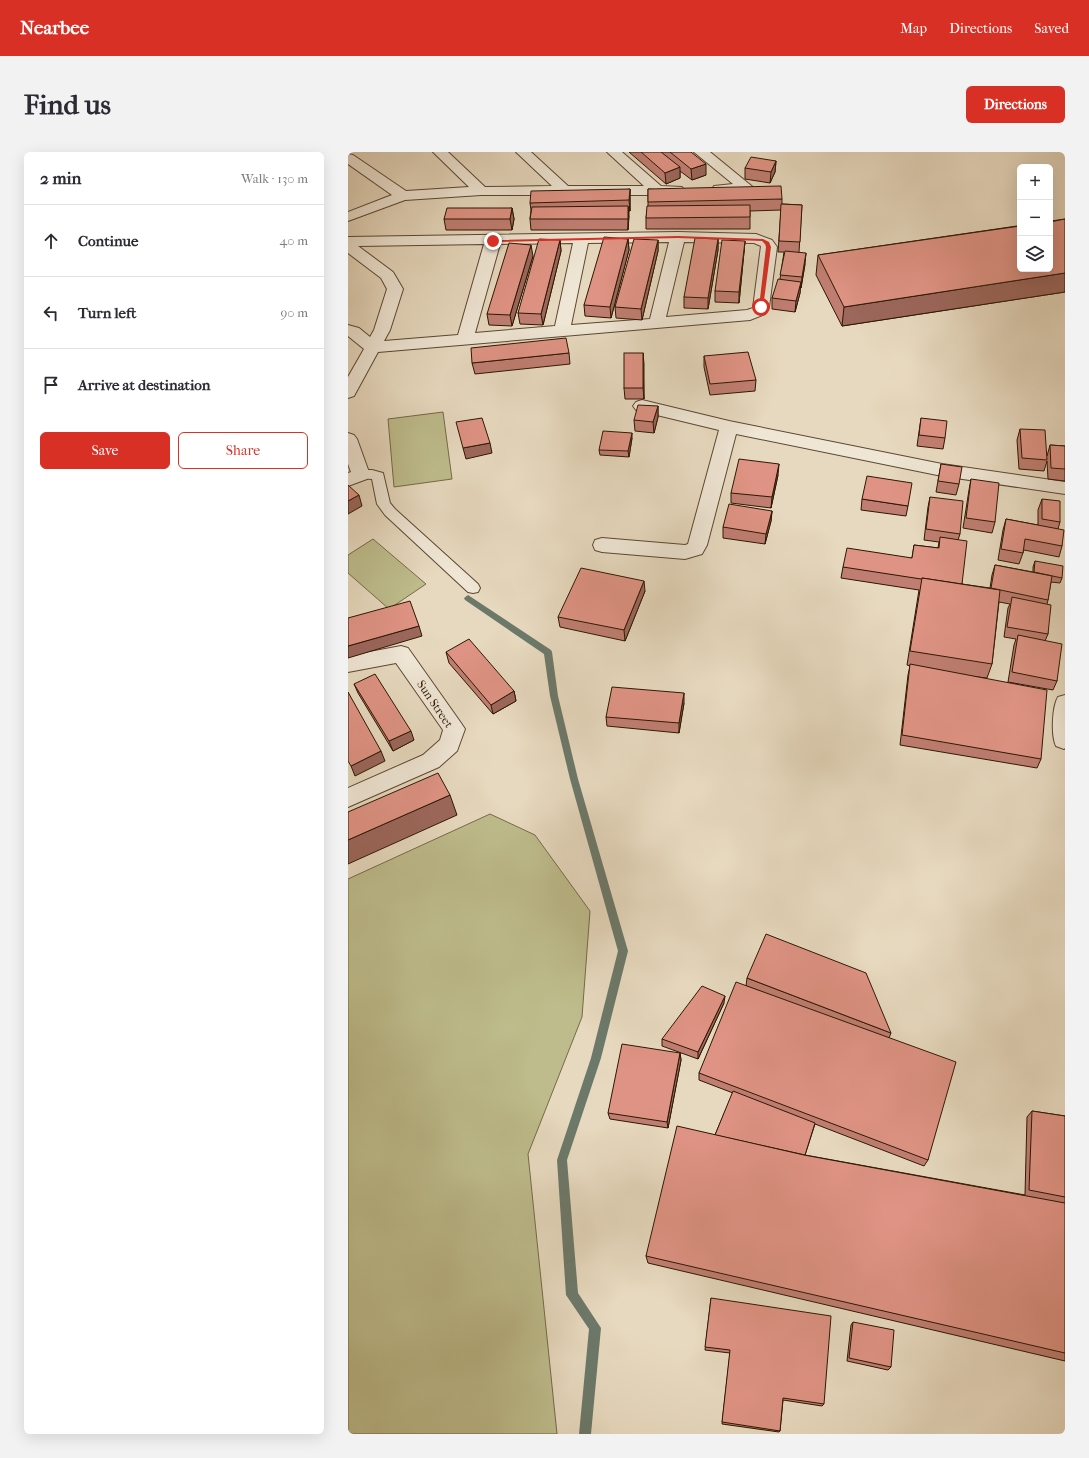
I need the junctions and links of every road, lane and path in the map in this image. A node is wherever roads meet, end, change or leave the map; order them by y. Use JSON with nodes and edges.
{"nodes":[{"id":1,"x":352,"y":152,"type":"edge"},
{"id":2,"x":440,"y":152,"type":"edge"},
{"id":3,"x":523,"y":152,"type":"edge"},
{"id":4,"x":614,"y":152,"type":"edge"},
{"id":5,"x":701,"y":152,"type":"edge"},
{"id":6,"x":348,"y":153,"type":"edge"},
{"id":7,"x":348,"y":158,"type":"edge"},
{"id":8,"x":747,"y":188,"type":"junction"},
{"id":9,"x":702,"y":189,"type":"edge"},
{"id":10,"x":762,"y":189,"type":"edge"},
{"id":11,"x":481,"y":190,"type":"junction"},
{"id":12,"x":687,"y":190,"type":"edge"},
{"id":13,"x":566,"y":191,"type":"junction"},
{"id":14,"x":658,"y":191,"type":"junction"},
{"id":15,"x":403,"y":196,"type":"junction"},
{"id":16,"x":348,"y":217,"type":"edge"},
{"id":17,"x":678,"y":237,"type":"junction"},
{"id":18,"x":581,"y":239,"type":"junction"},
{"id":19,"x":493,"y":241,"type":"junction"},
{"id":20,"x":348,"y":242,"type":"edge"},
{"id":21,"x":348,"y":246,"type":"edge"},
{"id":22,"x":657,"y":322,"type":"junction"},
{"id":23,"x":562,"y":331,"type":"junction"},
{"id":24,"x":357,"y":340,"type":"edge"},
{"id":25,"x":465,"y":340,"type":"junction"},
{"id":26,"x":348,"y":392,"type":"edge"},
{"id":27,"x":642,"y":406,"type":"edge"},
{"id":28,"x":729,"y":427,"type":"junction"},
{"id":29,"x":348,"y":439,"type":"edge"},
{"id":30,"x":355,"y":477,"type":"edge"},
{"id":31,"x":1065,"y":488,"type":"edge"},
{"id":32,"x":602,"y":545,"type":"dead end"},
{"id":33,"x":474,"y":588,"type":"dead end"},
{"id":34,"x":348,"y":664,"type":"edge"},
{"id":35,"x":1065,"y":703,"type":"edge"},
{"id":36,"x":1064,"y":740,"type":"dead end"},
{"id":37,"x":348,"y":798,"type":"edge"}],
"edges":[{"from":1,"to":6,"type":"street"},
{"from":2,"to":11,"type":"street"},
{"from":3,"to":13,"type":"street"},
{"from":4,"to":14,"type":"street"},
{"from":5,"to":8,"type":"street"},
{"from":7,"to":15,"type":"street"},
{"from":8,"to":9,"type":"street"},
{"from":8,"to":10,"type":"street"},
{"from":11,"to":13,"type":"street"},
{"from":11,"to":15,"type":"street"},
{"from":12,"to":14,"type":"street"},
{"from":13,"to":14,"type":"street"},
{"from":15,"to":16,"type":"street"},
{"from":17,"to":18,"type":"street"},
{"from":17,"to":22,"type":"street"},
{"from":17,"to":22,"type":"street"},
{"from":18,"to":19,"type":"street"},
{"from":18,"to":23,"type":"street"},
{"from":19,"to":20,"type":"street"},
{"from":19,"to":25,"type":"street"},
{"from":21,"to":24,"type":"street"},
{"from":22,"to":23,"type":"street"},
{"from":23,"to":25,"type":"street"},
{"from":24,"to":25,"type":"street"},
{"from":24,"to":26,"type":"street"},
{"from":27,"to":28,"type":"street"},
{"from":28,"to":31,"type":"street"},
{"from":28,"to":32,"type":"street"},
{"from":29,"to":30,"type":"street"},
{"from":30,"to":33,"type":"lane"},
{"from":34,"to":37,"type":"street","name":"Sun Street"},
{"from":35,"to":36,"type":"street"}]}
